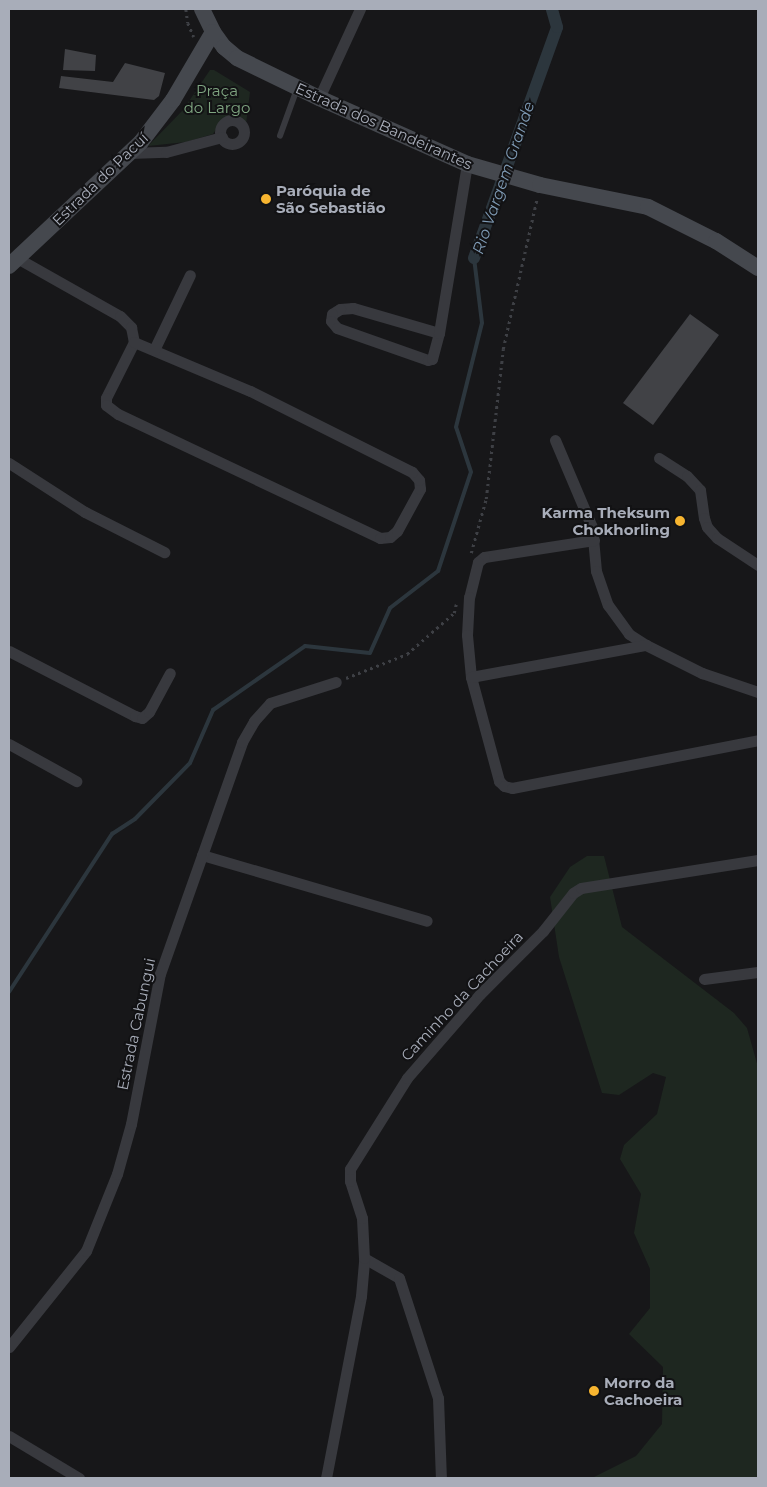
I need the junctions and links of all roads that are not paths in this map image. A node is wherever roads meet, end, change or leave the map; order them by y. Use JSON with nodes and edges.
{"nodes":[{"id":1,"x":202,"y":9,"type":"edge"},
{"id":2,"x":360,"y":9,"type":"edge"},
{"id":3,"x":213,"y":32,"type":"junction"},
{"id":4,"x":298,"y":88,"type":"junction"},
{"id":5,"x":318,"y":98,"type":"junction"},
{"id":6,"x":280,"y":136,"type":"dead end"},
{"id":7,"x":222,"y":137,"type":"dead end"},
{"id":8,"x":129,"y":153,"type":"junction"},
{"id":9,"x":475,"y":166,"type":"junction"},
{"id":10,"x":13,"y":262,"type":"edge"},
{"id":11,"x":758,"y":268,"type":"edge"},
{"id":12,"x":190,"y":276,"type":"dead end"},
{"id":13,"x":439,"y":334,"type":"junction"},
{"id":14,"x":134,"y":342,"type":"junction"},
{"id":15,"x":154,"y":350,"type":"junction"},
{"id":16,"x":555,"y":440,"type":"dead end"},
{"id":17,"x":659,"y":458,"type":"dead end"},
{"id":18,"x":9,"y":463,"type":"edge"},
{"id":19,"x":594,"y":540,"type":"junction"},
{"id":20,"x":164,"y":552,"type":"dead end"},
{"id":21,"x":758,"y":565,"type":"edge"},
{"id":22,"x":646,"y":645,"type":"junction"},
{"id":23,"x":9,"y":651,"type":"edge"},
{"id":24,"x":170,"y":673,"type":"dead end"},
{"id":25,"x":471,"y":677,"type":"junction"},
{"id":26,"x":336,"y":682,"type":"road end"},
{"id":27,"x":758,"y":692,"type":"edge"},
{"id":28,"x":758,"y":740,"type":"edge"},
{"id":29,"x":9,"y":744,"type":"edge"},
{"id":30,"x":76,"y":781,"type":"dead end"},
{"id":31,"x":202,"y":855,"type":"junction"},
{"id":32,"x":758,"y":860,"type":"edge"},
{"id":33,"x":427,"y":921,"type":"dead end"},
{"id":34,"x":758,"y":972,"type":"edge"},
{"id":35,"x":704,"y":979,"type":"dead end"},
{"id":36,"x":364,"y":1258,"type":"junction"},
{"id":37,"x":9,"y":1347,"type":"edge"},
{"id":38,"x":9,"y":1436,"type":"edge"},
{"id":39,"x":79,"y":1478,"type":"edge"},
{"id":40,"x":326,"y":1478,"type":"edge"},
{"id":41,"x":441,"y":1478,"type":"edge"}],
"edges":[{"from":1,"to":3,"type":"main road","name":"Estrada dos Bandeirantes"},
{"from":2,"to":5,"type":"street"},
{"from":3,"to":4,"type":"main road","name":"Estrada dos Bandeirantes"},
{"from":3,"to":8,"type":"main road","name":"Estrada do Pacuí"},
{"from":4,"to":5,"type":"main road","name":"Estrada dos Bandeirantes"},
{"from":4,"to":6,"type":"lane"},
{"from":5,"to":9,"type":"main road","name":"Estrada dos Bandeirantes"},
{"from":7,"to":8,"type":"street"},
{"from":8,"to":10,"type":"main road","name":"Estrada do Pacuí"},
{"from":9,"to":11,"type":"main road","name":"Estrada dos Bandeirantes"},
{"from":9,"to":13,"type":"street"},
{"from":10,"to":14,"type":"street"},
{"from":12,"to":15,"type":"street"},
{"from":13,"to":13,"type":"street"},
{"from":14,"to":15,"type":"street"},
{"from":14,"to":15,"type":"street"},
{"from":16,"to":19,"type":"street"},
{"from":17,"to":21,"type":"street"},
{"from":18,"to":20,"type":"street"},
{"from":19,"to":22,"type":"street"},
{"from":19,"to":25,"type":"street"},
{"from":22,"to":25,"type":"street"},
{"from":22,"to":27,"type":"street"},
{"from":23,"to":24,"type":"street"},
{"from":25,"to":28,"type":"street"},
{"from":26,"to":31,"type":"street","name":"Estrada Cabungui"},
{"from":29,"to":30,"type":"street"},
{"from":31,"to":33,"type":"street"},
{"from":31,"to":37,"type":"street","name":"Estrada Cabungui"},
{"from":32,"to":36,"type":"street","name":"Caminho da Cachoeira"},
{"from":34,"to":35,"type":"street"},
{"from":36,"to":40,"type":"street","name":"Caminho da Cachoeira"},
{"from":36,"to":41,"type":"street"},
{"from":38,"to":39,"type":"street"}]}
